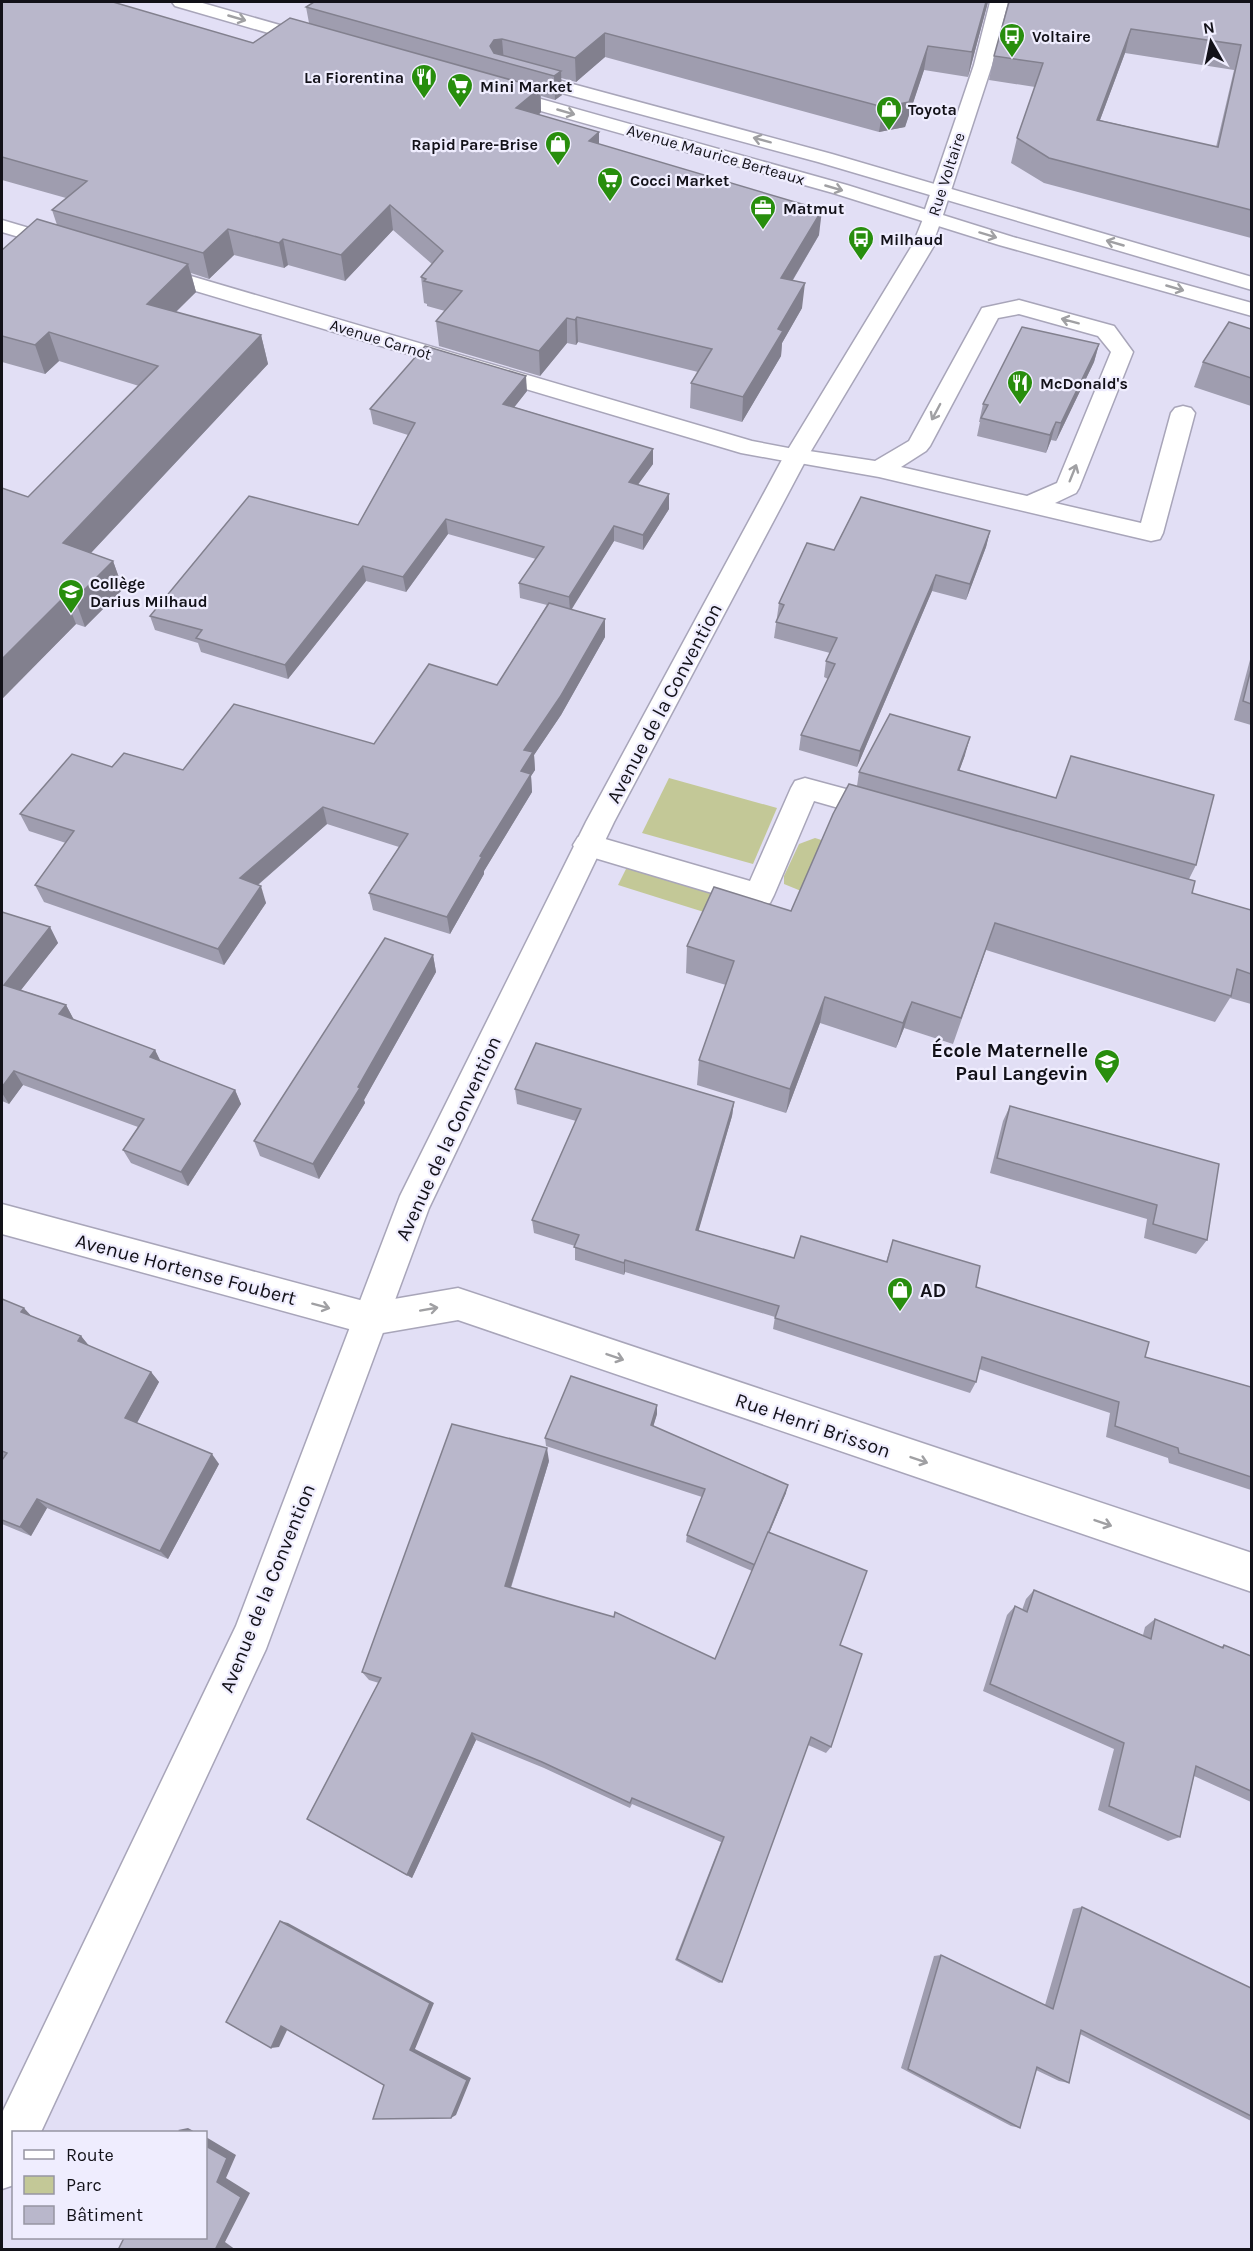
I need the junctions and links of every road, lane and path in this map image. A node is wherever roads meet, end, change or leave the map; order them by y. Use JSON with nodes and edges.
{"nodes":[{"id":1,"x":181,"y":2,"type":"edge"},
{"id":2,"x":999,"y":2,"type":"edge"},
{"id":3,"x":336,"y":47,"type":"edge"},
{"id":4,"x":498,"y":70,"type":"edge"},
{"id":5,"x":484,"y":89,"type":"edge"},
{"id":6,"x":939,"y":191,"type":"junction"},
{"id":7,"x":2,"y":226,"type":"edge"},
{"id":8,"x":928,"y":231,"type":"junction"},
{"id":9,"x":81,"y":249,"type":"edge"},
{"id":10,"x":126,"y":263,"type":"edge"},
{"id":11,"x":1251,"y":284,"type":"edge"},
{"id":12,"x":1251,"y":310,"type":"edge"},
{"id":13,"x":1183,"y":413,"type":"dead end"},
{"id":14,"x":796,"y":456,"type":"junction"},
{"id":15,"x":879,"y":469,"type":"junction"},
{"id":16,"x":1028,"y":505,"type":"junction"},
{"id":17,"x":908,"y":817,"type":"edge"},
{"id":18,"x":588,"y":845,"type":"junction"},
{"id":19,"x":2,"y":1219,"type":"edge"},
{"id":20,"x":371,"y":1319,"type":"junction"},
{"id":21,"x":1251,"y":1573,"type":"edge"},
{"id":22,"x":18,"y":2131,"type":"edge"},
{"id":23,"x":12,"y":2145,"type":"edge"},
{"id":24,"x":2,"y":2166,"type":"edge"}],
"edges":[{"from":1,"to":3,"type":"street","one_way":true},
{"from":2,"to":6,"type":"street","name":"Rue Voltaire"},
{"from":6,"to":4,"type":"street","name":"Avenue Maurice Berteaux","one_way":true},
{"from":5,"to":8,"type":"street","name":"Avenue Maurice Berteaux","one_way":true},
{"from":6,"to":8,"type":"street","name":"Rue Voltaire"},
{"from":11,"to":6,"type":"street","name":"Avenue Maurice Berteaux","one_way":true},
{"from":7,"to":9,"type":"street"},
{"from":8,"to":12,"type":"street","name":"Avenue Maurice Berteaux","one_way":true},
{"from":8,"to":14,"type":"street","name":"Avenue de la Convention"},
{"from":10,"to":14,"type":"street","name":"Avenue Carnot"},
{"from":13,"to":16,"type":"street","name":"Avenue Carnot"},
{"from":14,"to":15,"type":"street","name":"Avenue Carnot"},
{"from":14,"to":18,"type":"street","name":"Avenue de la Convention"},
{"from":15,"to":16,"type":"street","name":"Avenue Carnot"},
{"from":16,"to":15,"type":"street","one_way":true},
{"from":17,"to":18,"type":"street"},
{"from":18,"to":20,"type":"street","name":"Avenue de la Convention"},
{"from":19,"to":20,"type":"street","name":"Avenue Hortense Foubert","one_way":true},
{"from":20,"to":21,"type":"street","name":"Rue Henri Brisson","one_way":true},
{"from":20,"to":22,"type":"street","name":"Avenue de la Convention"},
{"from":23,"to":24,"type":"street"}]}
